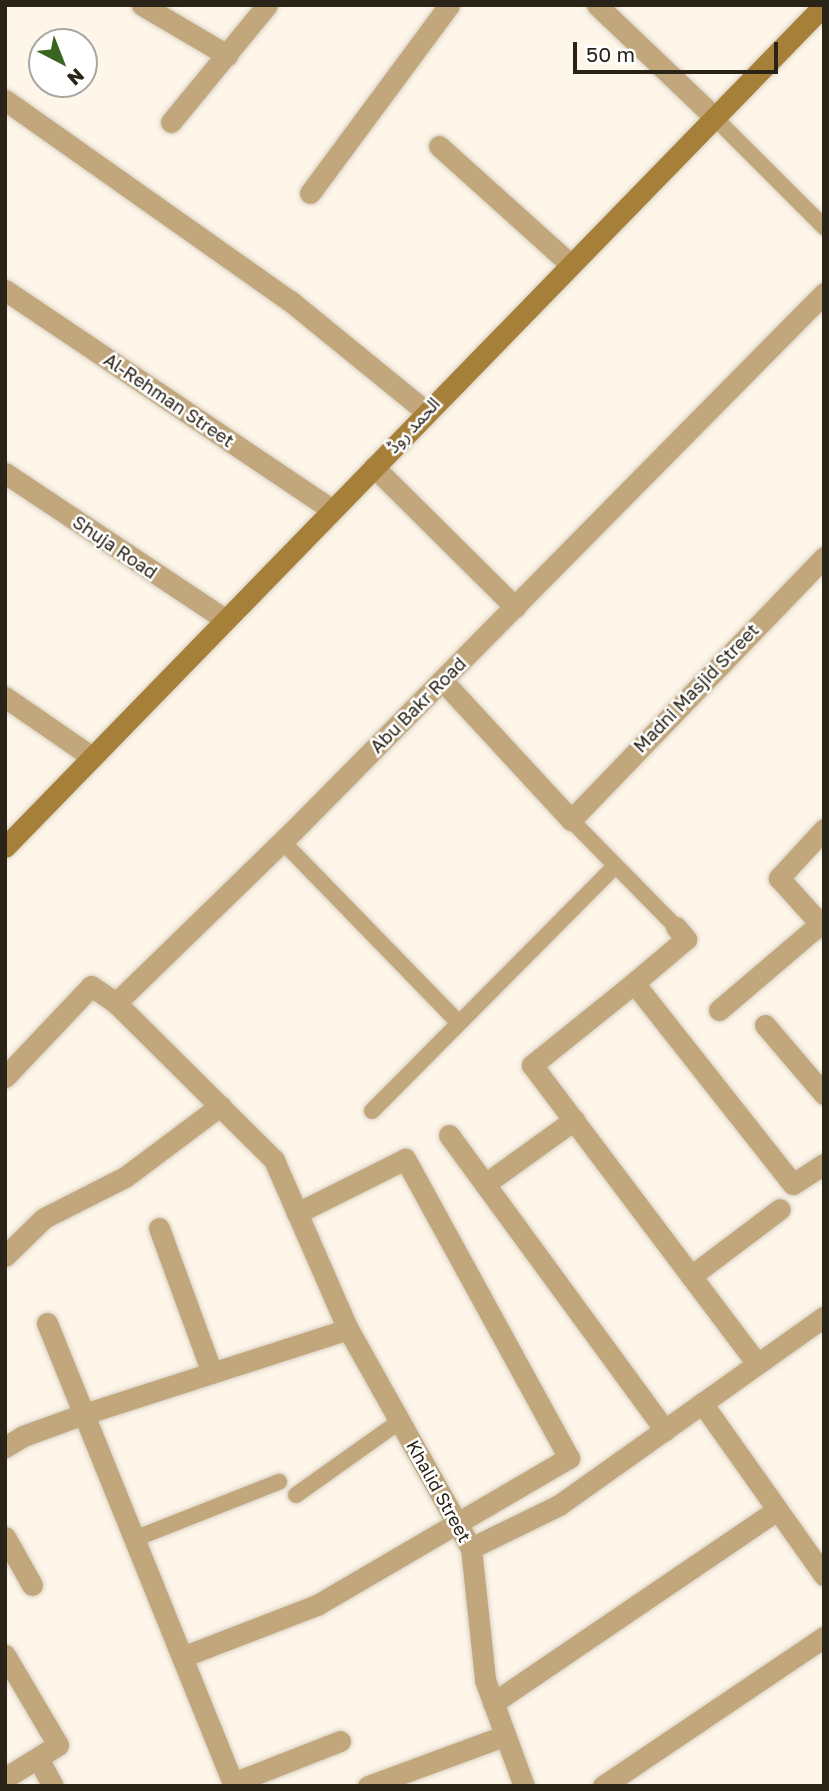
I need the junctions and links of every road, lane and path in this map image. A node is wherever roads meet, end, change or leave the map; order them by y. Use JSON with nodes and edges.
{"nodes":[{"id":1,"x":142,"y":5,"type":"edge"},
{"id":2,"x":267,"y":5,"type":"edge"},
{"id":3,"x":449,"y":5,"type":"edge"},
{"id":4,"x":597,"y":5,"type":"edge"},
{"id":5,"x":824,"y":5,"type":"edge"},
{"id":6,"x":227,"y":55,"type":"junction"},
{"id":7,"x":9,"y":111,"type":"edge"},
{"id":8,"x":714,"y":117,"type":"junction"},
{"id":9,"x":171,"y":122,"type":"dead end"},
{"id":10,"x":439,"y":146,"type":"dead end"},
{"id":11,"x":310,"y":193,"type":"dead end"},
{"id":12,"x":824,"y":227,"type":"edge"},
{"id":13,"x":570,"y":264,"type":"junction"},
{"id":14,"x":5,"y":290,"type":"edge"},
{"id":15,"x":824,"y":293,"type":"edge"},
{"id":16,"x":425,"y":411,"type":"junction"},
{"id":17,"x":374,"y":467,"type":"junction"},
{"id":18,"x":5,"y":473,"type":"edge"},
{"id":19,"x":332,"y":510,"type":"junction"},
{"id":20,"x":824,"y":557,"type":"edge"},
{"id":21,"x":515,"y":607,"type":"junction"},
{"id":22,"x":226,"y":620,"type":"junction"},
{"id":23,"x":442,"y":680,"type":"junction"},
{"id":24,"x":5,"y":697,"type":"edge"},
{"id":25,"x":92,"y":757,"type":"junction"},
{"id":26,"x":571,"y":820,"type":"junction"},
{"id":27,"x":824,"y":829,"type":"edge"},
{"id":28,"x":282,"y":841,"type":"junction"},
{"id":29,"x":5,"y":847,"type":"edge"},
{"id":30,"x":615,"y":866,"type":"junction"},
{"id":31,"x":822,"y":926,"type":"edge"},
{"id":32,"x":676,"y":927,"type":"joint"},
{"id":33,"x":634,"y":984,"type":"junction"},
{"id":34,"x":116,"y":1003,"type":"junction"},
{"id":35,"x":719,"y":1010,"type":"dead end"},
{"id":36,"x":459,"y":1023,"type":"junction"},
{"id":37,"x":765,"y":1025,"type":"dead end"},
{"id":38,"x":5,"y":1077,"type":"edge"},
{"id":39,"x":824,"y":1094,"type":"edge"},
{"id":40,"x":220,"y":1106,"type":"junction"},
{"id":41,"x":372,"y":1111,"type":"dead end"},
{"id":42,"x":574,"y":1120,"type":"junction"},
{"id":43,"x":450,"y":1135,"type":"dead end"},
{"id":44,"x":824,"y":1164,"type":"edge"},
{"id":45,"x":485,"y":1184,"type":"junction"},
{"id":46,"x":780,"y":1209,"type":"dead end"},
{"id":47,"x":297,"y":1213,"type":"junction"},
{"id":48,"x":159,"y":1228,"type":"dead end"},
{"id":49,"x":5,"y":1256,"type":"edge"},
{"id":50,"x":691,"y":1276,"type":"junction"},
{"id":51,"x":824,"y":1317,"type":"edge"},
{"id":52,"x":47,"y":1323,"type":"dead end"},
{"id":53,"x":348,"y":1329,"type":"junction"},
{"id":54,"x":758,"y":1364,"type":"junction"},
{"id":55,"x":212,"y":1373,"type":"junction"},
{"id":56,"x":702,"y":1404,"type":"junction"},
{"id":57,"x":84,"y":1414,"type":"junction"},
{"id":58,"x":400,"y":1421,"type":"junction"},
{"id":59,"x":665,"y":1430,"type":"junction"},
{"id":60,"x":5,"y":1447,"type":"edge"},
{"id":61,"x":279,"y":1482,"type":"dead end"},
{"id":62,"x":296,"y":1495,"type":"dead end"},
{"id":63,"x":777,"y":1510,"type":"junction"},
{"id":64,"x":458,"y":1522,"type":"junction"},
{"id":65,"x":5,"y":1537,"type":"edge"},
{"id":66,"x":134,"y":1539,"type":"junction"},
{"id":67,"x":471,"y":1548,"type":"junction"},
{"id":68,"x":824,"y":1575,"type":"edge"},
{"id":69,"x":32,"y":1585,"type":"dead end"},
{"id":70,"x":824,"y":1637,"type":"edge"},
{"id":71,"x":5,"y":1655,"type":"edge"},
{"id":72,"x":181,"y":1657,"type":"junction"},
{"id":73,"x":493,"y":1703,"type":"junction"},
{"id":74,"x":504,"y":1736,"type":"junction"},
{"id":75,"x":340,"y":1741,"type":"dead end"},
{"id":76,"x":38,"y":1758,"type":"junction"},
{"id":77,"x":5,"y":1778,"type":"edge"},
{"id":78,"x":234,"y":1784,"type":"edge"},
{"id":79,"x":53,"y":1786,"type":"edge"},
{"id":80,"x":368,"y":1786,"type":"edge"},
{"id":81,"x":524,"y":1786,"type":"edge"},
{"id":82,"x":603,"y":1786,"type":"edge"}],
"edges":[{"from":1,"to":6,"type":"street"},
{"from":2,"to":6,"type":"street"},
{"from":3,"to":11,"type":"street"},
{"from":4,"to":8,"type":"street"},
{"from":5,"to":8,"type":"street","name":"الحمد روڈ"},
{"from":6,"to":9,"type":"street"},
{"from":7,"to":16,"type":"street"},
{"from":8,"to":12,"type":"lane"},
{"from":8,"to":13,"type":"street","name":"الحمد روڈ"},
{"from":10,"to":13,"type":"street"},
{"from":13,"to":16,"type":"street","name":"الحمد روڈ"},
{"from":14,"to":19,"type":"street","name":"Al-Rehman Street"},
{"from":15,"to":21,"type":"street","name":"Abu Bakr Road"},
{"from":16,"to":17,"type":"street","name":"الحمد روڈ"},
{"from":17,"to":19,"type":"street","name":"الحمد روڈ"},
{"from":17,"to":21,"type":"street"},
{"from":18,"to":22,"type":"street","name":"Shuja Road"},
{"from":19,"to":22,"type":"street","name":"الحمد روڈ"},
{"from":20,"to":26,"type":"street","name":"Madni Masjid Street"},
{"from":21,"to":23,"type":"street","name":"Abu Bakr Road"},
{"from":22,"to":25,"type":"street","name":"الحمد روڈ"},
{"from":23,"to":26,"type":"street"},
{"from":23,"to":28,"type":"street","name":"Abu Bakr Road"},
{"from":24,"to":25,"type":"street"},
{"from":25,"to":29,"type":"street","name":"الحمد روڈ"},
{"from":26,"to":30,"type":"lane"},
{"from":27,"to":31,"type":"street"},
{"from":28,"to":34,"type":"street","name":"Abu Bakr Road"},
{"from":28,"to":36,"type":"lane"},
{"from":30,"to":32,"type":"lane"},
{"from":30,"to":36,"type":"lane"},
{"from":31,"to":35,"type":"street"},
{"from":32,"to":33,"type":"street"},
{"from":33,"to":42,"type":"street"},
{"from":33,"to":44,"type":"street"},
{"from":34,"to":38,"type":"street"},
{"from":34,"to":40,"type":"street"},
{"from":36,"to":41,"type":"lane"},
{"from":37,"to":39,"type":"street"},
{"from":40,"to":47,"type":"street","name":"Khalid Street"},
{"from":40,"to":49,"type":"street"},
{"from":42,"to":45,"type":"street"},
{"from":42,"to":50,"type":"street"},
{"from":43,"to":45,"type":"street"},
{"from":45,"to":59,"type":"street"},
{"from":46,"to":50,"type":"street"},
{"from":47,"to":53,"type":"street","name":"Khalid Street"},
{"from":47,"to":64,"type":"street"},
{"from":48,"to":55,"type":"street"},
{"from":50,"to":54,"type":"street"},
{"from":51,"to":54,"type":"street"},
{"from":52,"to":57,"type":"street"},
{"from":53,"to":55,"type":"street"},
{"from":53,"to":58,"type":"street","name":"Khalid Street"},
{"from":54,"to":56,"type":"street"},
{"from":55,"to":57,"type":"street"},
{"from":56,"to":59,"type":"street"},
{"from":56,"to":63,"type":"street"},
{"from":57,"to":60,"type":"street"},
{"from":57,"to":66,"type":"street"},
{"from":58,"to":62,"type":"lane"},
{"from":58,"to":64,"type":"street","name":"Khalid Street"},
{"from":59,"to":67,"type":"street"},
{"from":61,"to":66,"type":"lane"},
{"from":63,"to":68,"type":"street"},
{"from":63,"to":73,"type":"street"},
{"from":64,"to":67,"type":"street","name":"Khalid Street"},
{"from":64,"to":72,"type":"street"},
{"from":65,"to":69,"type":"street"},
{"from":66,"to":72,"type":"street"},
{"from":67,"to":73,"type":"street","name":"Khalid Street"},
{"from":70,"to":82,"type":"street"},
{"from":71,"to":76,"type":"street"},
{"from":72,"to":78,"type":"street"},
{"from":73,"to":74,"type":"street","name":"Khalid Street"},
{"from":74,"to":80,"type":"street"},
{"from":74,"to":81,"type":"street","name":"Khalid Street"},
{"from":75,"to":78,"type":"street"},
{"from":76,"to":77,"type":"street"},
{"from":76,"to":79,"type":"street"}]}
